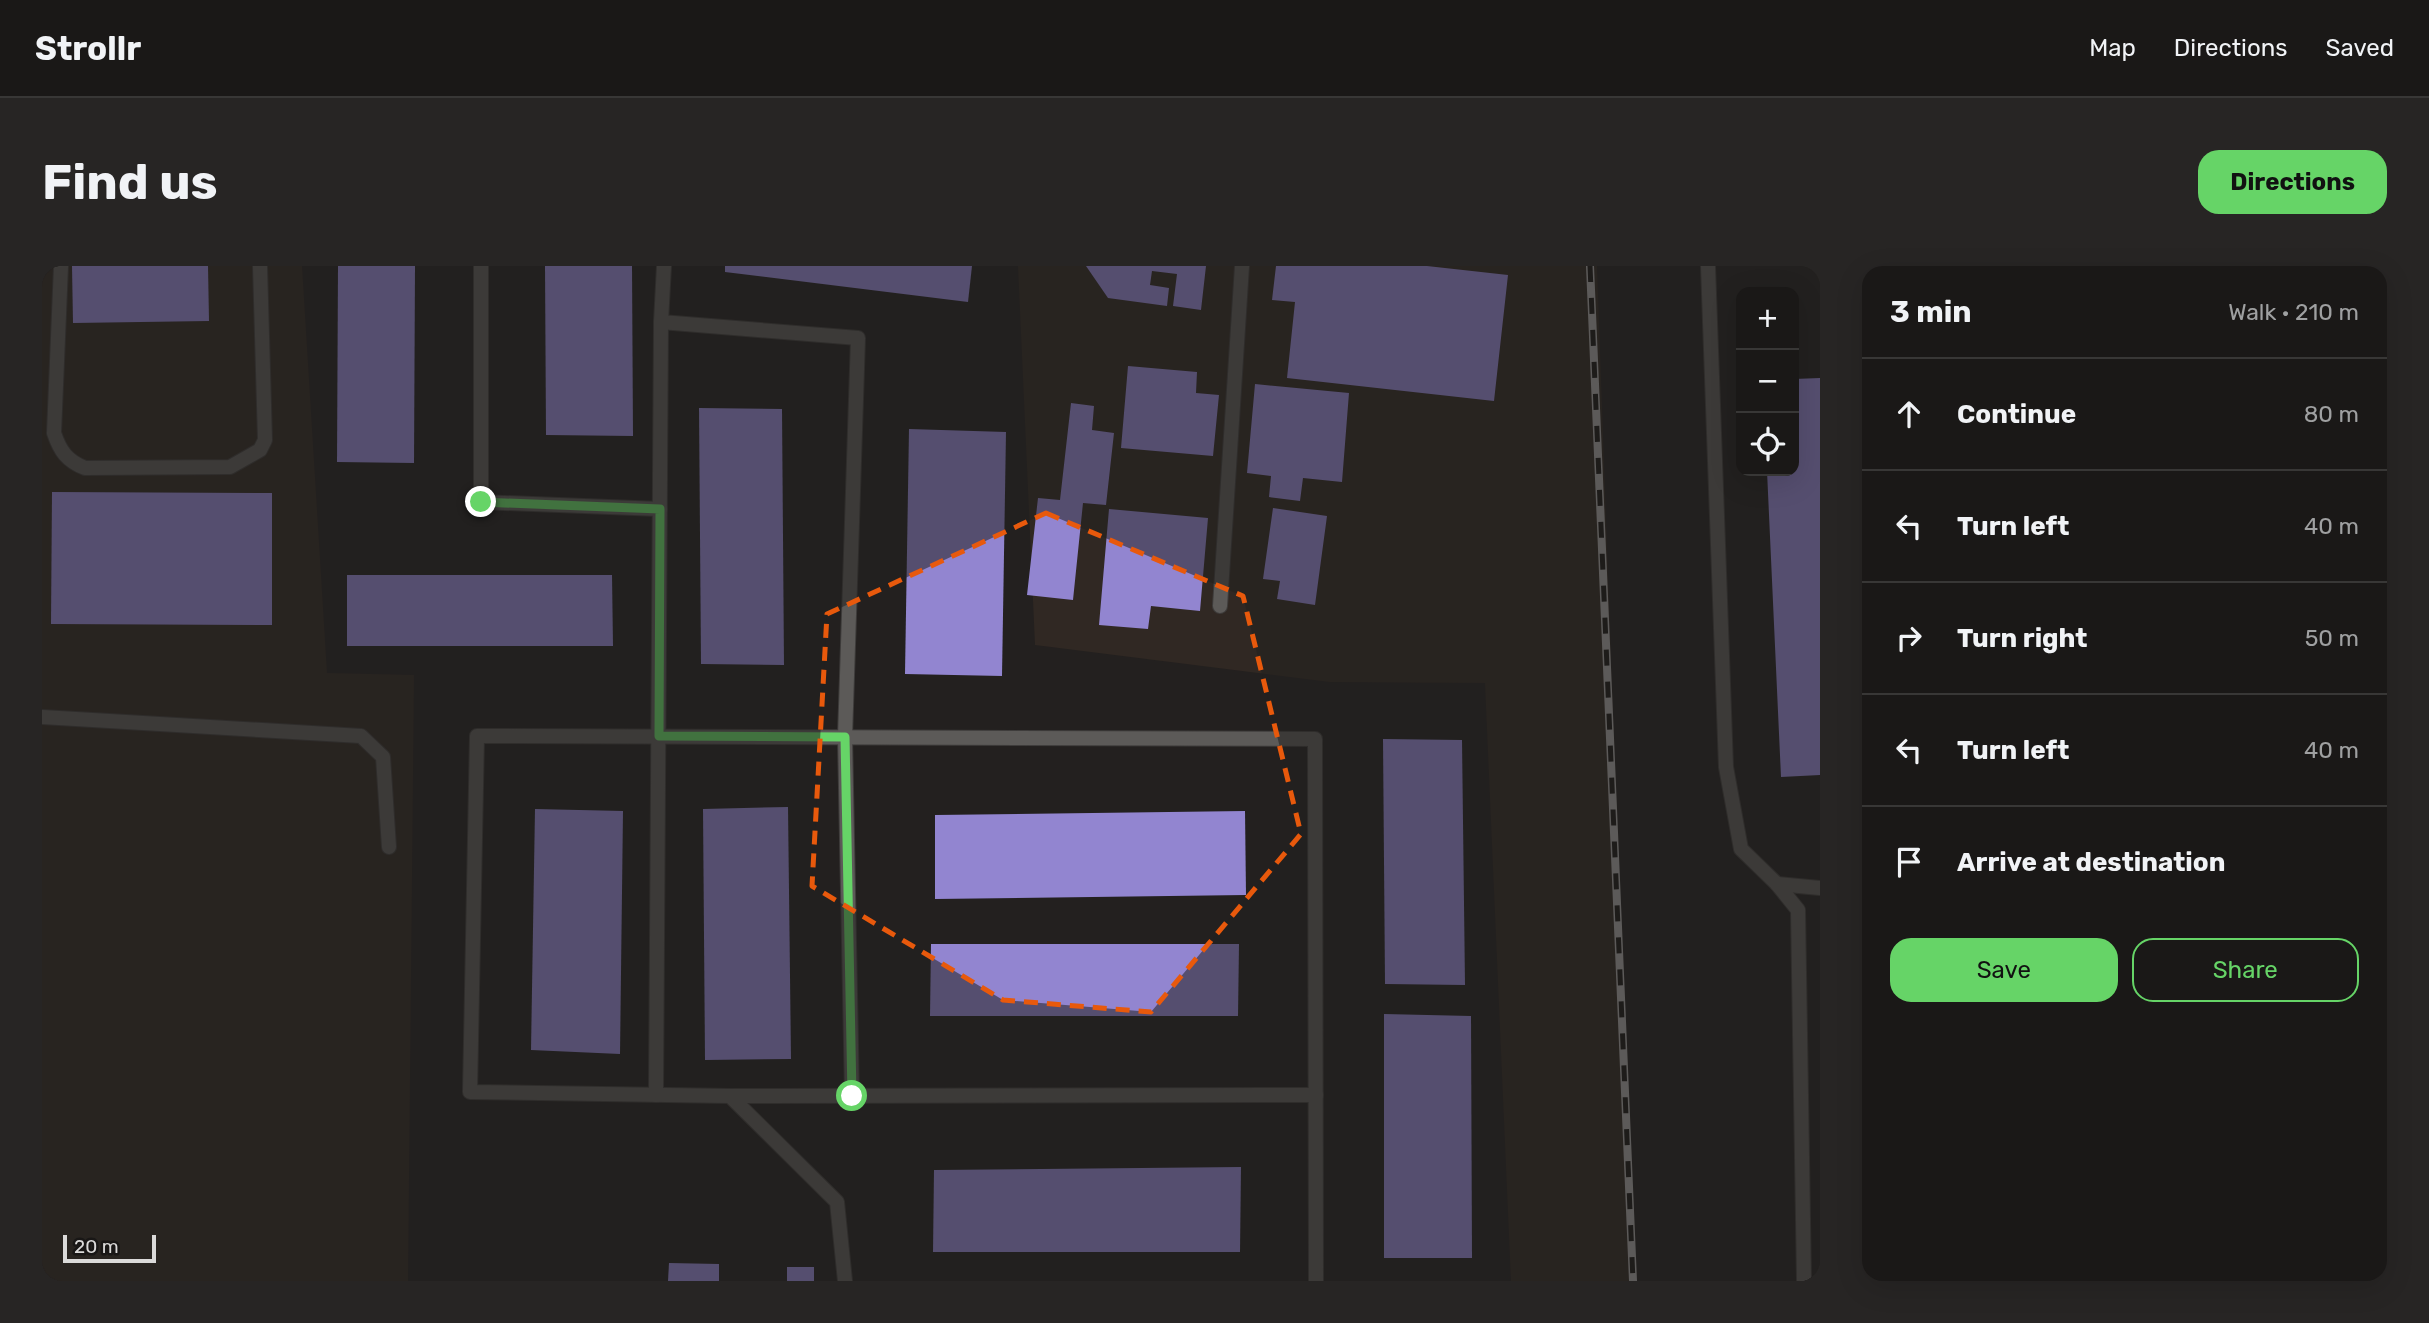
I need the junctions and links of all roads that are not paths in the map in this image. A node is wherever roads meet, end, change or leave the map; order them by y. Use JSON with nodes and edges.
{"nodes":[{"id":1,"x":61,"y":266,"type":"edge"},
{"id":2,"x":260,"y":266,"type":"edge"},
{"id":3,"x":481,"y":266,"type":"edge"},
{"id":4,"x":664,"y":266,"type":"edge"},
{"id":5,"x":1241,"y":266,"type":"edge"},
{"id":6,"x":1708,"y":266,"type":"edge"},
{"id":7,"x":661,"y":322,"type":"junction"},
{"id":8,"x":660,"y":509,"type":"junction"},
{"id":9,"x":1220,"y":606,"type":"dead end"},
{"id":10,"x":42,"y":718,"type":"edge"},
{"id":11,"x":659,"y":736,"type":"junction"},
{"id":12,"x":845,"y":737,"type":"junction"},
{"id":13,"x":388,"y":847,"type":"dead end"},
{"id":14,"x":1777,"y":884,"type":"junction"},
{"id":15,"x":1820,"y":888,"type":"edge"},
{"id":16,"x":656,"y":1094,"type":"junction"},
{"id":17,"x":1316,"y":1095,"type":"junction"},
{"id":18,"x":730,"y":1096,"type":"junction"},
{"id":19,"x":852,"y":1096,"type":"junction"},
{"id":20,"x":845,"y":1281,"type":"edge"},
{"id":21,"x":1316,"y":1281,"type":"edge"},
{"id":22,"x":1804,"y":1281,"type":"edge"}],
"edges":[{"from":1,"to":2,"type":"lane"},
{"from":3,"to":8,"type":"lane"},
{"from":4,"to":7,"type":"lane"},
{"from":5,"to":9,"type":"lane"},
{"from":6,"to":14,"type":"lane"},
{"from":7,"to":8,"type":"lane"},
{"from":7,"to":12,"type":"lane"},
{"from":8,"to":11,"type":"lane"},
{"from":10,"to":13,"type":"lane"},
{"from":11,"to":12,"type":"lane"},
{"from":11,"to":16,"type":"lane"},
{"from":11,"to":16,"type":"lane"},
{"from":12,"to":17,"type":"lane"},
{"from":12,"to":19,"type":"lane"},
{"from":14,"to":15,"type":"lane"},
{"from":14,"to":22,"type":"lane"},
{"from":16,"to":18,"type":"lane"},
{"from":17,"to":19,"type":"lane"},
{"from":17,"to":21,"type":"lane"},
{"from":18,"to":19,"type":"lane"},
{"from":18,"to":20,"type":"lane"}]}
